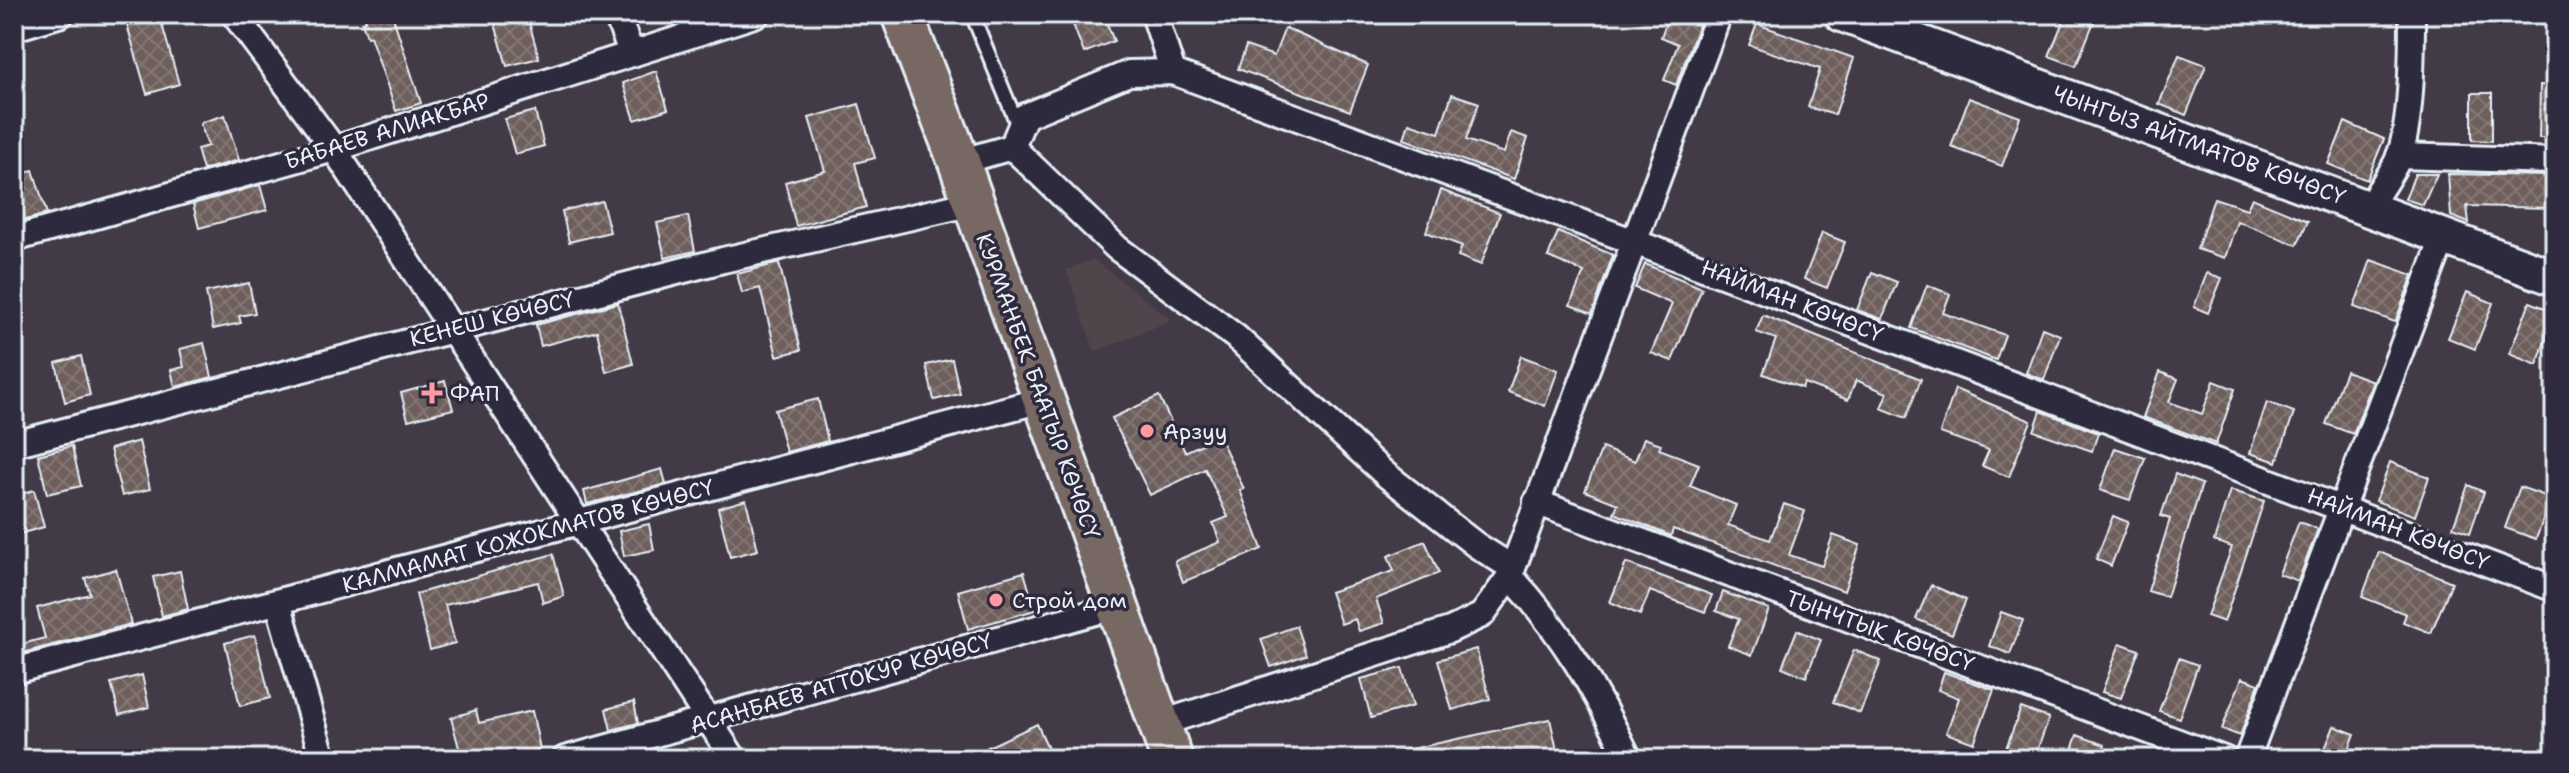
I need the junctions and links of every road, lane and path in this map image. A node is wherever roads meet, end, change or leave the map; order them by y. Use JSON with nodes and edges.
{"nodes":[{"id":1,"x":61,"y":14,"type":"edge"},
{"id":2,"x":234,"y":14,"type":"edge"},
{"id":3,"x":616,"y":14,"type":"edge"},
{"id":4,"x":757,"y":14,"type":"edge"},
{"id":5,"x":902,"y":14,"type":"edge"},
{"id":6,"x":972,"y":14,"type":"edge"},
{"id":7,"x":1154,"y":14,"type":"edge"},
{"id":8,"x":1719,"y":14,"type":"edge"},
{"id":9,"x":1842,"y":14,"type":"edge"},
{"id":10,"x":2412,"y":14,"type":"edge"},
{"id":11,"x":14,"y":28,"type":"edge"},
{"id":12,"x":632,"y":54,"type":"junction"},
{"id":13,"x":1173,"y":72,"type":"junction"},
{"id":14,"x":1019,"y":131,"type":"junction"},
{"id":15,"x":334,"y":149,"type":"junction"},
{"id":16,"x":2399,"y":156,"type":"junction"},
{"id":17,"x":2555,"y":161,"type":"edge"},
{"id":18,"x":959,"y":162,"type":"junction"},
{"id":19,"x":973,"y":203,"type":"junction"},
{"id":20,"x":2370,"y":209,"type":"junction"},
{"id":21,"x":2444,"y":236,"type":"junction"},
{"id":22,"x":14,"y":239,"type":"edge"},
{"id":23,"x":1632,"y":241,"type":"junction"},
{"id":24,"x":2555,"y":278,"type":"edge"},
{"id":25,"x":451,"y":329,"type":"junction"},
{"id":26,"x":1042,"y":400,"type":"junction"},
{"id":27,"x":14,"y":444,"type":"edge"},
{"id":28,"x":1536,"y":502,"type":"junction"},
{"id":29,"x":2343,"y":509,"type":"junction"},
{"id":30,"x":577,"y":522,"type":"junction"},
{"id":31,"x":1510,"y":572,"type":"junction"},
{"id":32,"x":2555,"y":589,"type":"edge"},
{"id":33,"x":278,"y":602,"type":"junction"},
{"id":34,"x":1117,"y":606,"type":"junction"},
{"id":35,"x":14,"y":671,"type":"edge"},
{"id":36,"x":707,"y":720,"type":"junction"},
{"id":37,"x":1166,"y":741,"type":"edge"},
{"id":38,"x":323,"y":759,"type":"edge"},
{"id":39,"x":565,"y":759,"type":"edge"},
{"id":40,"x":734,"y":759,"type":"edge"},
{"id":41,"x":1629,"y":759,"type":"edge"},
{"id":42,"x":2224,"y":759,"type":"edge"},
{"id":43,"x":2247,"y":759,"type":"edge"}],
"edges":[{"from":1,"to":11,"type":"street"},
{"from":2,"to":15,"type":"street"},
{"from":3,"to":12,"type":"street"},
{"from":4,"to":12,"type":"street","name":"БАБАЕВ АЛИАКБАР"},
{"from":5,"to":18,"type":"highway","name":"КУРМАНБЕК БААТЫР КӨЧӨСҮ"},
{"from":6,"to":14,"type":"lane"},
{"from":7,"to":13,"type":"street"},
{"from":8,"to":23,"type":"street"},
{"from":9,"to":20,"type":"main road","name":"ЧЫНГЫЗ АЙТМАТОВ КӨЧӨСҮ"},
{"from":10,"to":16,"type":"street"},
{"from":12,"to":15,"type":"street","name":"БАБАЕВ АЛИАКБАР"},
{"from":13,"to":14,"type":"street","name":"НАЙМАН КӨЧӨСҮ"},
{"from":13,"to":23,"type":"street","name":"НАЙМАН КӨЧӨСҮ"},
{"from":14,"to":18,"type":"street","name":"НАЙМАН КӨЧӨСҮ"},
{"from":14,"to":31,"type":"street"},
{"from":15,"to":22,"type":"street","name":"БАБАЕВ АЛИАКБАР"},
{"from":15,"to":25,"type":"street"},
{"from":16,"to":17,"type":"street"},
{"from":16,"to":20,"type":"street"},
{"from":18,"to":19,"type":"highway","name":"КУРМАНБЕК БААТЫР КӨЧӨСҮ"},
{"from":19,"to":25,"type":"street","name":"КЕНЕШ КӨЧӨСҮ"},
{"from":19,"to":26,"type":"highway","name":"КУРМАНБЕК БААТЫР КӨЧӨСҮ"},
{"from":20,"to":21,"type":"main road","name":"ЧЫНГЫЗ АЙТМАТОВ КӨЧӨСҮ"},
{"from":21,"to":24,"type":"main road","name":"ЧЫНГЫЗ АЙТМАТОВ КӨЧӨСҮ"},
{"from":21,"to":29,"type":"street"},
{"from":23,"to":28,"type":"street"},
{"from":23,"to":29,"type":"street","name":"НАЙМАН КӨЧӨСҮ"},
{"from":25,"to":27,"type":"street","name":"КЕНЕШ КӨЧӨСҮ"},
{"from":25,"to":30,"type":"street"},
{"from":26,"to":30,"type":"street","name":"КАЛМАМАТ КОЖОКМАТОВ КӨЧӨСҮ"},
{"from":26,"to":34,"type":"highway","name":"КУРМАНБЕК БААТЫР КӨЧӨСҮ"},
{"from":28,"to":31,"type":"street"},
{"from":28,"to":42,"type":"street","name":"ТЫНЧТЫК КӨЧӨСҮ"},
{"from":29,"to":32,"type":"street","name":"НАЙМАН КӨЧӨСҮ"},
{"from":29,"to":43,"type":"street"},
{"from":30,"to":33,"type":"street","name":"КАЛМАМАТ КОЖОКМАТОВ КӨЧӨСҮ"},
{"from":30,"to":36,"type":"street"},
{"from":31,"to":37,"type":"street"},
{"from":31,"to":41,"type":"street"},
{"from":33,"to":35,"type":"street","name":"КАЛМАМАТ КОЖОКМАТОВ КӨЧӨСҮ"},
{"from":33,"to":38,"type":"street"},
{"from":34,"to":36,"type":"street","name":"АСАНБАЕВ АТТОКУР КӨЧӨСҮ"},
{"from":34,"to":37,"type":"highway","name":"КУРМАНБЕК БААТЫР КӨЧӨСҮ"},
{"from":36,"to":39,"type":"street","name":"АСАНБАЕВ АТТОКУР КӨЧӨСҮ"},
{"from":36,"to":40,"type":"street"}]}
